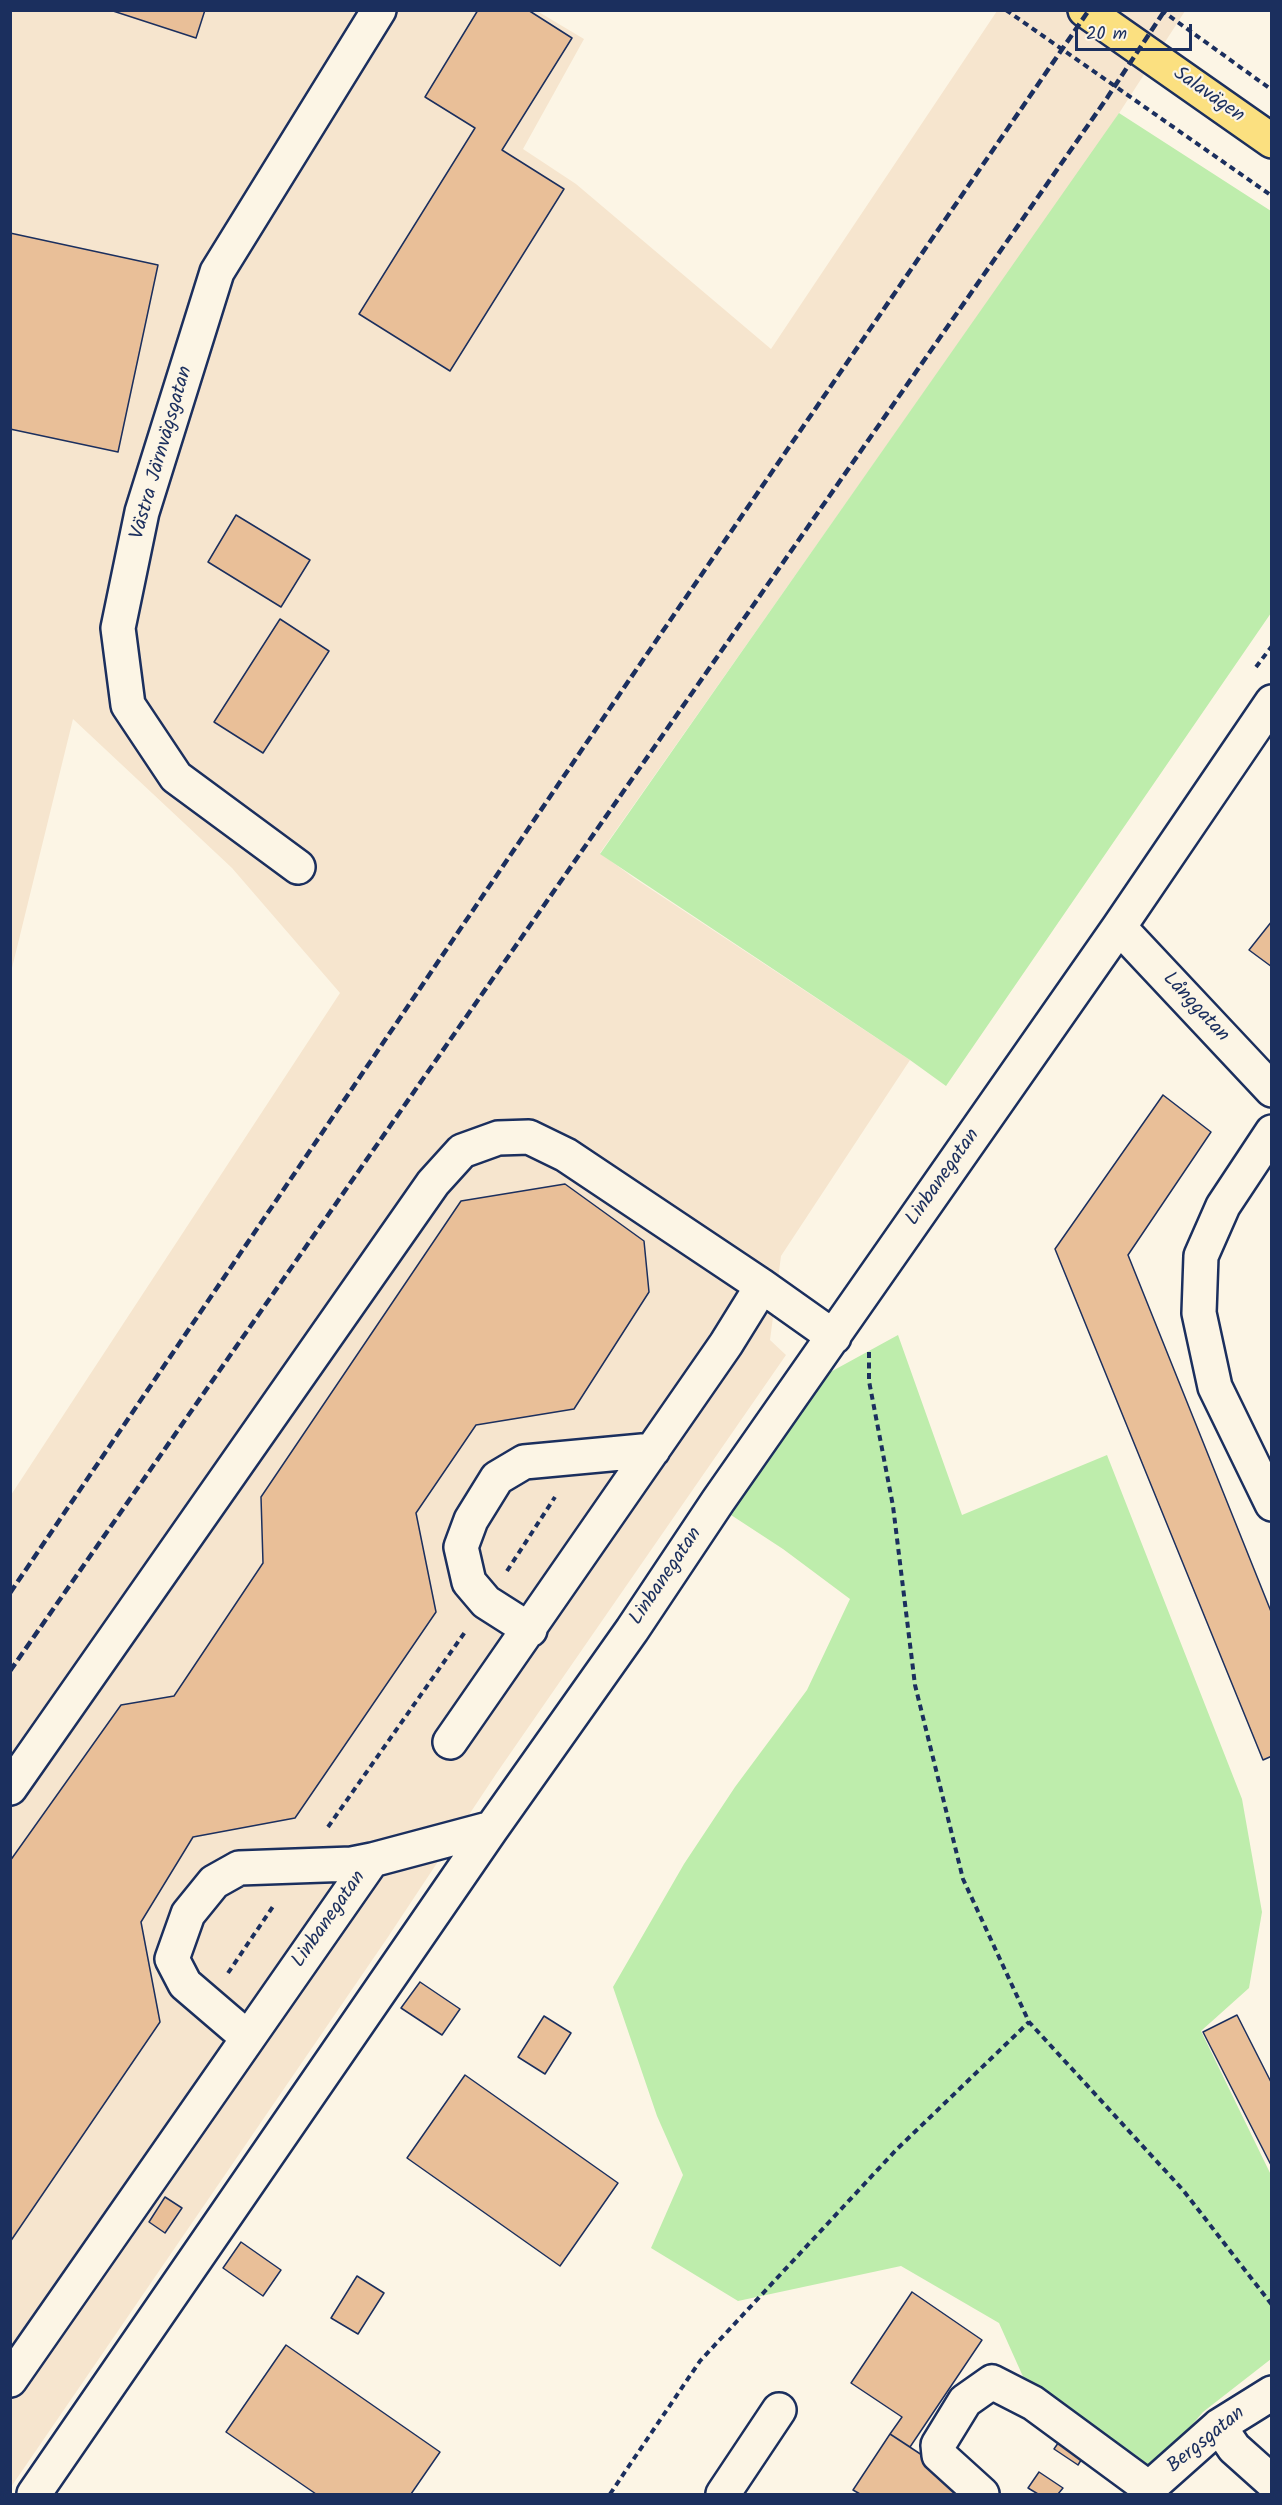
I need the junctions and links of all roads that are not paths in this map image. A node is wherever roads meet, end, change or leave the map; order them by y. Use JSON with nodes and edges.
{"nodes":[{"id":1,"x":380,"y":10,"type":"edge"},
{"id":2,"x":1085,"y":10,"type":"edge"},
{"id":3,"x":1272,"y":141,"type":"edge"},
{"id":4,"x":1272,"y":702,"type":"edge"},
{"id":5,"x":298,"y":867,"type":"dead end"},
{"id":6,"x":1119,"y":927,"type":"junction"},
{"id":7,"x":1272,"y":1090,"type":"edge"},
{"id":8,"x":1272,"y":1132,"type":"edge"},
{"id":9,"x":762,"y":1286,"type":"junction"},
{"id":10,"x":834,"y":1337,"type":"junction"},
{"id":11,"x":653,"y":1450,"type":"junction"},
{"id":12,"x":1272,"y":1504,"type":"edge"},
{"id":13,"x":530,"y":1630,"type":"junction"},
{"id":14,"x":450,"y":1742,"type":"dead end"},
{"id":15,"x":10,"y":1788,"type":"edge"},
{"id":16,"x":492,"y":1828,"type":"junction"},
{"id":17,"x":372,"y":1860,"type":"junction"},
{"id":18,"x":248,"y":2038,"type":"junction"},
{"id":19,"x":10,"y":2380,"type":"edge"},
{"id":20,"x":1272,"y":2392,"type":"edge"},
{"id":21,"x":779,"y":2410,"type":"dead end"},
{"id":22,"x":1219,"y":2426,"type":"junction"},
{"id":23,"x":1272,"y":2482,"type":"edge"},
{"id":24,"x":1148,"y":2492,"type":"edge"},
{"id":25,"x":34,"y":2494,"type":"edge"},
{"id":26,"x":723,"y":2494,"type":"edge"},
{"id":27,"x":982,"y":2494,"type":"edge"}],
"edges":[{"from":1,"to":5,"type":"street","name":"Västra Järnvägsgatan"},
{"from":2,"to":3,"type":"main road","name":"Salavägen"},
{"from":4,"to":6,"type":"street","name":"Linbanegatan"},
{"from":6,"to":7,"type":"street","name":"Långgatan"},
{"from":6,"to":10,"type":"street","name":"Linbanegatan"},
{"from":8,"to":12,"type":"street"},
{"from":9,"to":10,"type":"street"},
{"from":9,"to":11,"type":"street"},
{"from":9,"to":15,"type":"street"},
{"from":10,"to":16,"type":"street","name":"Linbanegatan"},
{"from":11,"to":13,"type":"street"},
{"from":11,"to":13,"type":"street"},
{"from":13,"to":14,"type":"street"},
{"from":16,"to":17,"type":"street","name":"Linbanegatan"},
{"from":16,"to":25,"type":"street"},
{"from":17,"to":18,"type":"street","name":"Linbanegatan"},
{"from":17,"to":18,"type":"street"},
{"from":18,"to":19,"type":"street","name":"Linbanegatan"},
{"from":20,"to":22,"type":"street","name":"Bergsgatan"},
{"from":21,"to":26,"type":"street"},
{"from":22,"to":23,"type":"street"},
{"from":22,"to":24,"type":"street","name":"Bergsgatan"},
{"from":24,"to":27,"type":"street"}]}
